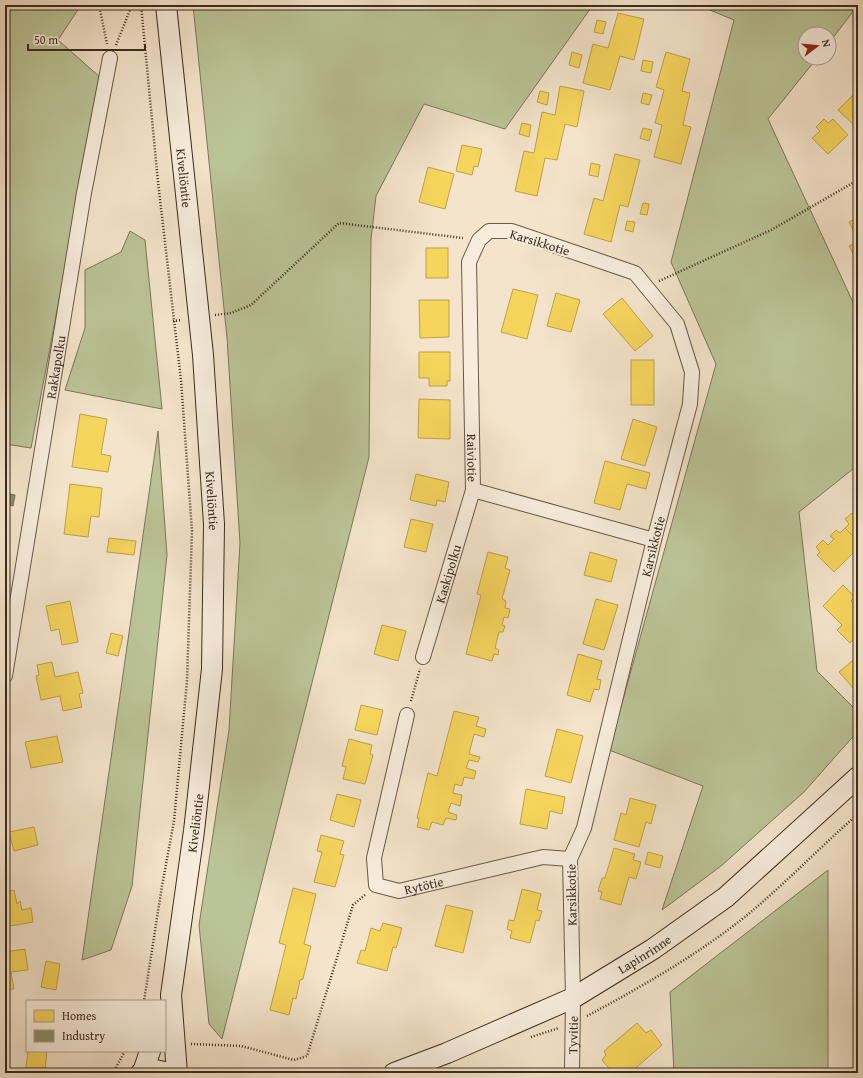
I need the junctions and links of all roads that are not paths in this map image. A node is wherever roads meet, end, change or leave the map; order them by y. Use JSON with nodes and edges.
{"nodes":[{"id":1,"x":166,"y":5,"type":"edge"},
{"id":2,"x":110,"y":58,"type":"road end"},
{"id":3,"x":478,"y":240,"type":"joint"},
{"id":4,"x":472,"y":490,"type":"junction"},
{"id":5,"x":654,"y":540,"type":"junction"},
{"id":6,"x":423,"y":657,"type":"road end"},
{"id":7,"x":5,"y":676,"type":"edge"},
{"id":8,"x":407,"y":715,"type":"road end"},
{"id":9,"x":858,"y":777,"type":"edge"},
{"id":10,"x":570,"y":859,"type":"junction"},
{"id":11,"x":573,"y":998,"type":"junction"},
{"id":12,"x":168,"y":1003,"type":"edge"},
{"id":13,"x":150,"y":1052,"type":"edge"},
{"id":14,"x":142,"y":1073,"type":"edge"},
{"id":15,"x":169,"y":1073,"type":"edge"},
{"id":16,"x":177,"y":1073,"type":"edge"},
{"id":17,"x":394,"y":1073,"type":"edge"},
{"id":18,"x":572,"y":1073,"type":"edge"}],
"edges":[{"from":1,"to":12,"type":"street","name":"Kiveliöntie"},
{"from":2,"to":7,"type":"street","name":"Rakkapolku"},
{"from":3,"to":4,"type":"street","name":"Raiviotie"},
{"from":3,"to":5,"type":"street","name":"Karsikkotie"},
{"from":4,"to":5,"type":"street","name":"Raiviotie"},
{"from":4,"to":6,"type":"street","name":"Kaskipolku"},
{"from":5,"to":10,"type":"street","name":"Karsikkotie"},
{"from":8,"to":10,"type":"street","name":"Rytötie"},
{"from":9,"to":11,"type":"street","name":"Lapinrinne"},
{"from":10,"to":11,"type":"street","name":"Karsikkotie"},
{"from":11,"to":17,"type":"street","name":"Lapinrinne"},
{"from":11,"to":18,"type":"street","name":"Tyvitie"},
{"from":12,"to":16,"type":"street","name":"Kiveliöntie"},
{"from":13,"to":14,"type":"street"},
{"from":14,"to":15,"type":"street"}]}
